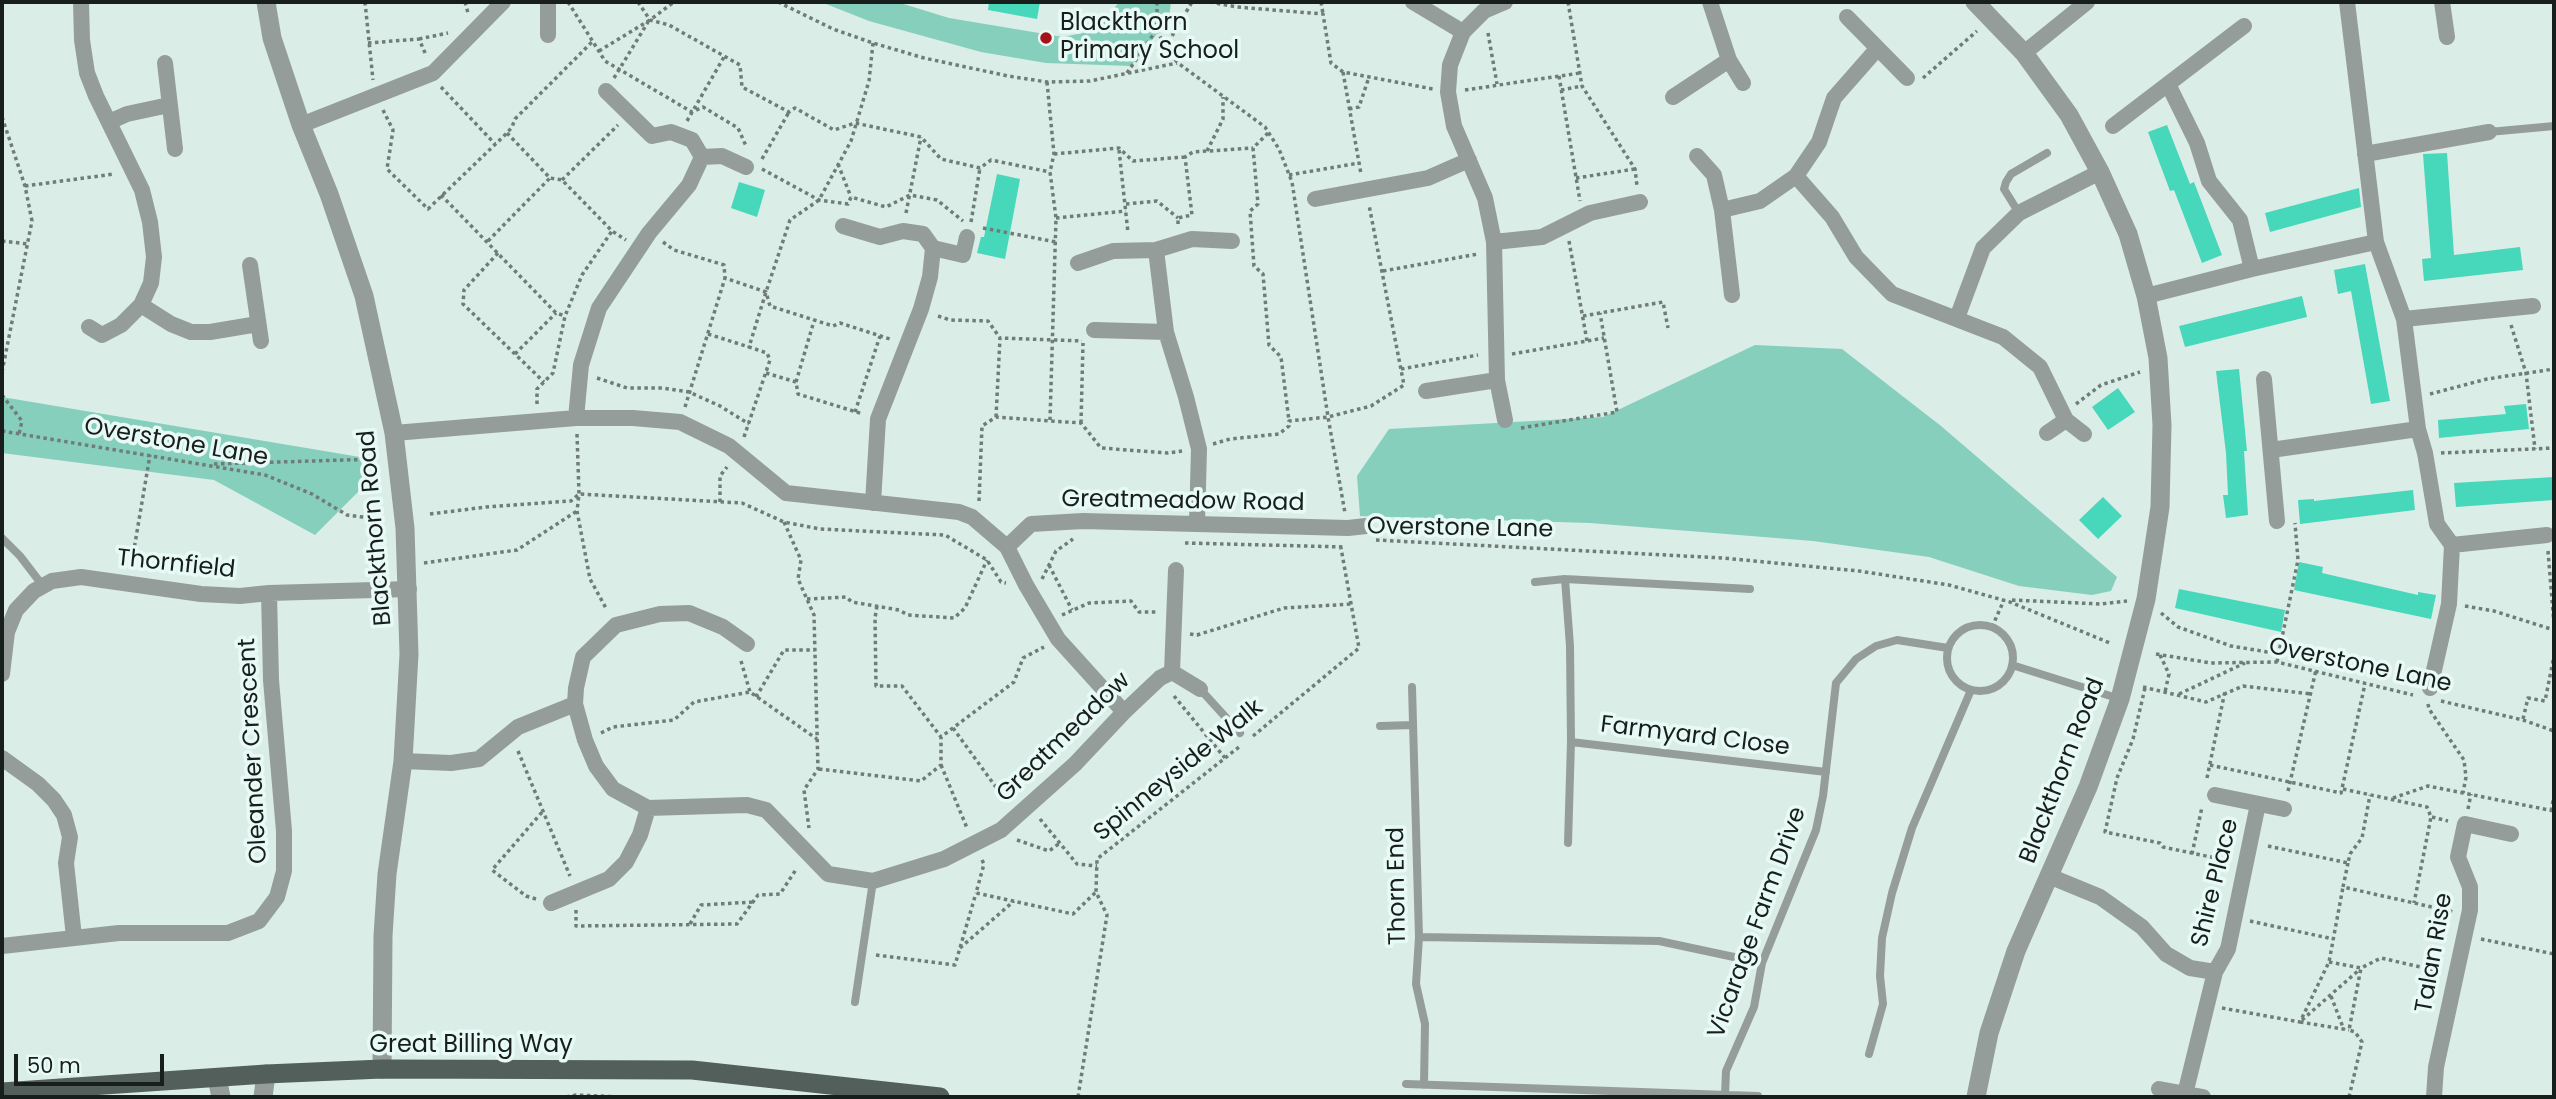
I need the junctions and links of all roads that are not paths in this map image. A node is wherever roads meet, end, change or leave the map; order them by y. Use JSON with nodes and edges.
{"nodes":[{"id":1,"x":80,"y":2,"type":"edge"},
{"id":2,"x":266,"y":2,"type":"edge"},
{"id":3,"x":503,"y":2,"type":"edge"},
{"id":4,"x":548,"y":2,"type":"edge"},
{"id":5,"x":1413,"y":2,"type":"edge"},
{"id":6,"x":1505,"y":2,"type":"edge"},
{"id":7,"x":1710,"y":2,"type":"edge"},
{"id":8,"x":1975,"y":2,"type":"edge"},
{"id":9,"x":2087,"y":2,"type":"edge"},
{"id":10,"x":2347,"y":2,"type":"edge"},
{"id":11,"x":2442,"y":2,"type":"edge"},
{"id":12,"x":1847,"y":17,"type":"dead end"},
{"id":13,"x":2244,"y":26,"type":"dead end"},
{"id":14,"x":1463,"y":32,"type":"junction"},
{"id":15,"x":548,"y":35,"type":"dead end"},
{"id":16,"x":2447,"y":37,"type":"dead end"},
{"id":17,"x":1877,"y":49,"type":"junction"},
{"id":18,"x":2024,"y":53,"type":"junction"},
{"id":19,"x":1728,"y":60,"type":"junction"},
{"id":20,"x":165,"y":63,"type":"dead end"},
{"id":21,"x":1907,"y":78,"type":"road end"},
{"id":22,"x":1743,"y":83,"type":"dead end"},
{"id":23,"x":2168,"y":84,"type":"junction"},
{"id":24,"x":606,"y":91,"type":"road end"},
{"id":25,"x":1673,"y":97,"type":"dead end"},
{"id":26,"x":169,"y":105,"type":"junction"},
{"id":27,"x":108,"y":122,"type":"junction"},
{"id":28,"x":302,"y":125,"type":"junction"},
{"id":29,"x":2113,"y":126,"type":"dead end"},
{"id":30,"x":2554,"y":126,"type":"edge"},
{"id":31,"x":2489,"y":132,"type":"joint"},
{"id":32,"x":175,"y":149,"type":"dead end"},
{"id":33,"x":2047,"y":153,"type":"dead end"},
{"id":34,"x":2365,"y":154,"type":"junction"},
{"id":35,"x":1697,"y":156,"type":"dead end"},
{"id":36,"x":702,"y":158,"type":"junction"},
{"id":37,"x":1469,"y":160,"type":"junction"},
{"id":38,"x":746,"y":167,"type":"dead end"},
{"id":39,"x":2101,"y":172,"type":"junction"},
{"id":40,"x":1796,"y":176,"type":"junction"},
{"id":41,"x":1315,"y":199,"type":"dead end"},
{"id":42,"x":1640,"y":202,"type":"road end"},
{"id":43,"x":1722,"y":210,"type":"junction"},
{"id":44,"x":2020,"y":213,"type":"junction"},
{"id":45,"x":843,"y":226,"type":"dead end"},
{"id":46,"x":969,"y":232,"type":"road end"},
{"id":47,"x":1232,"y":242,"type":"dead end"},
{"id":48,"x":2376,"y":242,"type":"junction"},
{"id":49,"x":1494,"y":246,"type":"junction"},
{"id":50,"x":933,"y":248,"type":"junction"},
{"id":51,"x":1156,"y":250,"type":"junction"},
{"id":52,"x":1078,"y":263,"type":"dead end"},
{"id":53,"x":250,"y":265,"type":"dead end"},
{"id":54,"x":2252,"y":269,"type":"junction"},
{"id":55,"x":1732,"y":295,"type":"dead end"},
{"id":56,"x":2146,"y":296,"type":"junction"},
{"id":57,"x":141,"y":305,"type":"junction"},
{"id":58,"x":2533,"y":306,"type":"dead end"},
{"id":59,"x":1957,"y":318,"type":"junction"},
{"id":60,"x":2404,"y":319,"type":"junction"},
{"id":61,"x":258,"y":324,"type":"junction"},
{"id":62,"x":1166,"y":332,"type":"junction"},
{"id":63,"x":1089,"y":335,"type":"road end"},
{"id":64,"x":98,"y":338,"type":"dead end"},
{"id":65,"x":261,"y":341,"type":"dead end"},
{"id":66,"x":2264,"y":379,"type":"dead end"},
{"id":67,"x":1497,"y":380,"type":"junction"},
{"id":68,"x":1426,"y":391,"type":"dead end"},
{"id":69,"x":2064,"y":417,"type":"junction"},
{"id":70,"x":576,"y":418,"type":"junction"},
{"id":71,"x":1505,"y":420,"type":"road end"},
{"id":72,"x":2418,"y":429,"type":"junction"},
{"id":73,"x":394,"y":433,"type":"junction"},
{"id":74,"x":2047,"y":433,"type":"dead end"},
{"id":75,"x":2084,"y":434,"type":"dead end"},
{"id":76,"x":2271,"y":450,"type":"junction"},
{"id":77,"x":873,"y":503,"type":"junction"},
{"id":78,"x":2277,"y":521,"type":"road end"},
{"id":79,"x":1197,"y":523,"type":"junction"},
{"id":80,"x":1366,"y":533,"type":"road end"},
{"id":81,"x":2547,"y":536,"type":"road end"},
{"id":82,"x":2,"y":538,"type":"edge"},
{"id":83,"x":2452,"y":545,"type":"junction"},
{"id":84,"x":1007,"y":547,"type":"junction"},
{"id":85,"x":1176,"y":570,"type":"dead end"},
{"id":86,"x":1565,"y":579,"type":"junction"},
{"id":87,"x":1535,"y":582,"type":"dead end"},
{"id":88,"x":43,"y":586,"type":"junction"},
{"id":89,"x":409,"y":589,"type":"junction"},
{"id":90,"x":1750,"y":589,"type":"dead end"},
{"id":91,"x":269,"y":593,"type":"junction"},
{"id":92,"x":747,"y":644,"type":"road end"},
{"id":93,"x":1948,"y":648,"type":"junction"},
{"id":94,"x":2012,"y":665,"type":"junction"},
{"id":95,"x":2,"y":674,"type":"edge"},
{"id":96,"x":1166,"y":675,"type":"junction"},
{"id":97,"x":1412,"y":687,"type":"dead end"},
{"id":98,"x":1200,"y":689,"type":"joint"},
{"id":99,"x":1970,"y":690,"type":"junction"},
{"id":100,"x":2122,"y":691,"type":"junction"},
{"id":101,"x":2424,"y":692,"type":"road end"},
{"id":102,"x":575,"y":704,"type":"junction"},
{"id":103,"x":1124,"y":712,"type":"junction"},
{"id":104,"x":1413,"y":724,"type":"junction"},
{"id":105,"x":1380,"y":726,"type":"dead end"},
{"id":106,"x":1240,"y":733,"type":"dead end"},
{"id":107,"x":1571,"y":741,"type":"junction"},
{"id":108,"x":2,"y":758,"type":"edge"},
{"id":109,"x":403,"y":761,"type":"junction"},
{"id":110,"x":1826,"y":772,"type":"junction"},
{"id":111,"x":2208,"y":794,"type":"road end"},
{"id":112,"x":2258,"y":804,"type":"junction"},
{"id":113,"x":648,"y":808,"type":"junction"},
{"id":114,"x":2284,"y":809,"type":"road end"},
{"id":115,"x":2511,"y":834,"type":"dead end"},
{"id":116,"x":1568,"y":843,"type":"dead end"},
{"id":117,"x":2049,"y":876,"type":"junction"},
{"id":118,"x":873,"y":881,"type":"junction"},
{"id":119,"x":551,"y":903,"type":"road end"},
{"id":120,"x":74,"y":937,"type":"junction"},
{"id":121,"x":1419,"y":937,"type":"junction"},
{"id":122,"x":2,"y":946,"type":"edge"},
{"id":123,"x":1762,"y":963,"type":"junction"},
{"id":124,"x":2215,"y":972,"type":"junction"},
{"id":125,"x":855,"y":1002,"type":"dead end"},
{"id":126,"x":1869,"y":1054,"type":"dead end"},
{"id":127,"x":382,"y":1069,"type":"junction"},
{"id":128,"x":265,"y":1074,"type":"junction"},
{"id":129,"x":217,"y":1078,"type":"junction"},
{"id":130,"x":1406,"y":1084,"type":"dead end"},
{"id":131,"x":1424,"y":1085,"type":"junction"},
{"id":132,"x":2159,"y":1089,"type":"dead end"},
{"id":133,"x":2,"y":1092,"type":"edge"},
{"id":134,"x":2185,"y":1094,"type":"junction"},
{"id":135,"x":1725,"y":1096,"type":"edge"},
{"id":136,"x":1758,"y":1096,"type":"edge"},
{"id":137,"x":221,"y":1097,"type":"edge"},
{"id":138,"x":263,"y":1097,"type":"edge"},
{"id":139,"x":940,"y":1097,"type":"edge"},
{"id":140,"x":1976,"y":1097,"type":"edge"},
{"id":141,"x":2203,"y":1097,"type":"edge"},
{"id":142,"x":2434,"y":1097,"type":"edge"}],
"edges":[{"from":1,"to":27,"type":"street"},
{"from":2,"to":28,"type":"street","name":"Blackthorn Road"},
{"from":3,"to":28,"type":"street"},
{"from":4,"to":15,"type":"street"},
{"from":5,"to":14,"type":"street"},
{"from":6,"to":14,"type":"street"},
{"from":7,"to":19,"type":"street"},
{"from":8,"to":18,"type":"street","name":"Blackthorn Road"},
{"from":9,"to":18,"type":"street"},
{"from":10,"to":34,"type":"street"},
{"from":11,"to":16,"type":"street"},
{"from":12,"to":17,"type":"street"},
{"from":13,"to":23,"type":"street"},
{"from":14,"to":37,"type":"street"},
{"from":17,"to":21,"type":"street"},
{"from":17,"to":40,"type":"street"},
{"from":18,"to":39,"type":"street","name":"Blackthorn Road"},
{"from":19,"to":22,"type":"street"},
{"from":19,"to":25,"type":"street"},
{"from":20,"to":26,"type":"street"},
{"from":23,"to":29,"type":"street"},
{"from":23,"to":54,"type":"street"},
{"from":24,"to":36,"type":"street"},
{"from":26,"to":27,"type":"street"},
{"from":26,"to":32,"type":"street"},
{"from":27,"to":57,"type":"street"},
{"from":28,"to":73,"type":"street","name":"Blackthorn Road"},
{"from":30,"to":31,"type":"lane"},
{"from":31,"to":34,"type":"street"},
{"from":33,"to":44,"type":"lane"},
{"from":34,"to":48,"type":"street"},
{"from":35,"to":43,"type":"street"},
{"from":36,"to":38,"type":"street"},
{"from":36,"to":70,"type":"street"},
{"from":37,"to":41,"type":"street"},
{"from":37,"to":49,"type":"street"},
{"from":39,"to":44,"type":"street"},
{"from":39,"to":56,"type":"street","name":"Blackthorn Road"},
{"from":40,"to":43,"type":"street"},
{"from":40,"to":59,"type":"street"},
{"from":42,"to":49,"type":"street"},
{"from":43,"to":55,"type":"street"},
{"from":44,"to":59,"type":"street"},
{"from":45,"to":50,"type":"street"},
{"from":46,"to":50,"type":"street"},
{"from":47,"to":51,"type":"street"},
{"from":48,"to":54,"type":"street"},
{"from":48,"to":60,"type":"street"},
{"from":49,"to":67,"type":"street"},
{"from":50,"to":77,"type":"street"},
{"from":51,"to":52,"type":"street"},
{"from":51,"to":62,"type":"street"},
{"from":53,"to":61,"type":"street"},
{"from":54,"to":56,"type":"street"},
{"from":56,"to":100,"type":"street","name":"Blackthorn Road"},
{"from":57,"to":61,"type":"street"},
{"from":57,"to":64,"type":"street"},
{"from":58,"to":60,"type":"street"},
{"from":59,"to":69,"type":"street"},
{"from":60,"to":72,"type":"street"},
{"from":61,"to":65,"type":"street"},
{"from":62,"to":63,"type":"street"},
{"from":62,"to":79,"type":"street"},
{"from":66,"to":76,"type":"street"},
{"from":67,"to":68,"type":"street"},
{"from":67,"to":71,"type":"street"},
{"from":69,"to":74,"type":"street"},
{"from":69,"to":75,"type":"street"},
{"from":70,"to":73,"type":"street"},
{"from":70,"to":77,"type":"street"},
{"from":72,"to":76,"type":"street"},
{"from":72,"to":83,"type":"street"},
{"from":73,"to":89,"type":"street","name":"Blackthorn Road"},
{"from":76,"to":78,"type":"street"},
{"from":77,"to":84,"type":"street"},
{"from":79,"to":80,"type":"street","name":"Greatmeadow Road"},
{"from":79,"to":84,"type":"street","name":"Greatmeadow Road"},
{"from":81,"to":83,"type":"street"},
{"from":82,"to":88,"type":"lane"},
{"from":83,"to":101,"type":"street"},
{"from":84,"to":103,"type":"street"},
{"from":85,"to":96,"type":"street"},
{"from":86,"to":87,"type":"lane"},
{"from":86,"to":90,"type":"lane"},
{"from":86,"to":107,"type":"lane","name":"Farmyard Close"},
{"from":88,"to":91,"type":"street","name":"Thornfield"},
{"from":88,"to":95,"type":"street","name":"Thornfield"},
{"from":89,"to":91,"type":"street","name":"Thornfield"},
{"from":89,"to":109,"type":"street","name":"Blackthorn Road"},
{"from":91,"to":120,"type":"street","name":"Oleander Crescent"},
{"from":92,"to":102,"type":"street"},
{"from":93,"to":94,"type":"lane"},
{"from":93,"to":99,"type":"lane"},
{"from":93,"to":110,"type":"lane","name":"Vicarage Farm Drive"},
{"from":94,"to":99,"type":"lane"},
{"from":94,"to":100,"type":"lane"},
{"from":96,"to":98,"type":"street"},
{"from":96,"to":103,"type":"street","name":"Greatmeadow"},
{"from":97,"to":104,"type":"lane","name":"Thorn End"},
{"from":98,"to":106,"type":"lane"},
{"from":99,"to":126,"type":"lane"},
{"from":100,"to":117,"type":"street","name":"Blackthorn Road"},
{"from":102,"to":109,"type":"street"},
{"from":102,"to":113,"type":"street"},
{"from":103,"to":118,"type":"street","name":"Greatmeadow"},
{"from":104,"to":105,"type":"lane"},
{"from":104,"to":121,"type":"lane","name":"Thorn End"},
{"from":107,"to":110,"type":"lane","name":"Farmyard Close"},
{"from":107,"to":116,"type":"lane"},
{"from":108,"to":120,"type":"street"},
{"from":109,"to":127,"type":"street","name":"Blackthorn Road"},
{"from":110,"to":123,"type":"lane","name":"Vicarage Farm Drive"},
{"from":111,"to":112,"type":"street","name":"Shire Place"},
{"from":112,"to":114,"type":"street","name":"Shire Place"},
{"from":112,"to":124,"type":"street","name":"Shire Place"},
{"from":113,"to":118,"type":"street","name":"Greatmeadow"},
{"from":113,"to":119,"type":"street"},
{"from":115,"to":142,"type":"street","name":"Talan Rise"},
{"from":117,"to":124,"type":"street","name":"Shire Place"},
{"from":117,"to":140,"type":"street","name":"Blackthorn Road"},
{"from":118,"to":125,"type":"lane"},
{"from":120,"to":122,"type":"street","name":"Oleander Crescent"},
{"from":121,"to":123,"type":"lane"},
{"from":121,"to":131,"type":"lane","name":"Thorn End"},
{"from":123,"to":135,"type":"lane","name":"Vicarage Farm Drive"},
{"from":124,"to":134,"type":"street","name":"Shire Place"},
{"from":127,"to":128,"type":"main road","name":"Great Billing Way"},
{"from":127,"to":139,"type":"main road","name":"Great Billing Way"},
{"from":128,"to":129,"type":"main road","name":"Great Billing Way"},
{"from":128,"to":138,"type":"street"},
{"from":129,"to":133,"type":"main road","name":"Great Billing Way"},
{"from":129,"to":137,"type":"street"},
{"from":130,"to":131,"type":"lane"},
{"from":131,"to":135,"type":"lane"},
{"from":132,"to":134,"type":"street"},
{"from":134,"to":141,"type":"street"},
{"from":135,"to":136,"type":"lane"}]}
